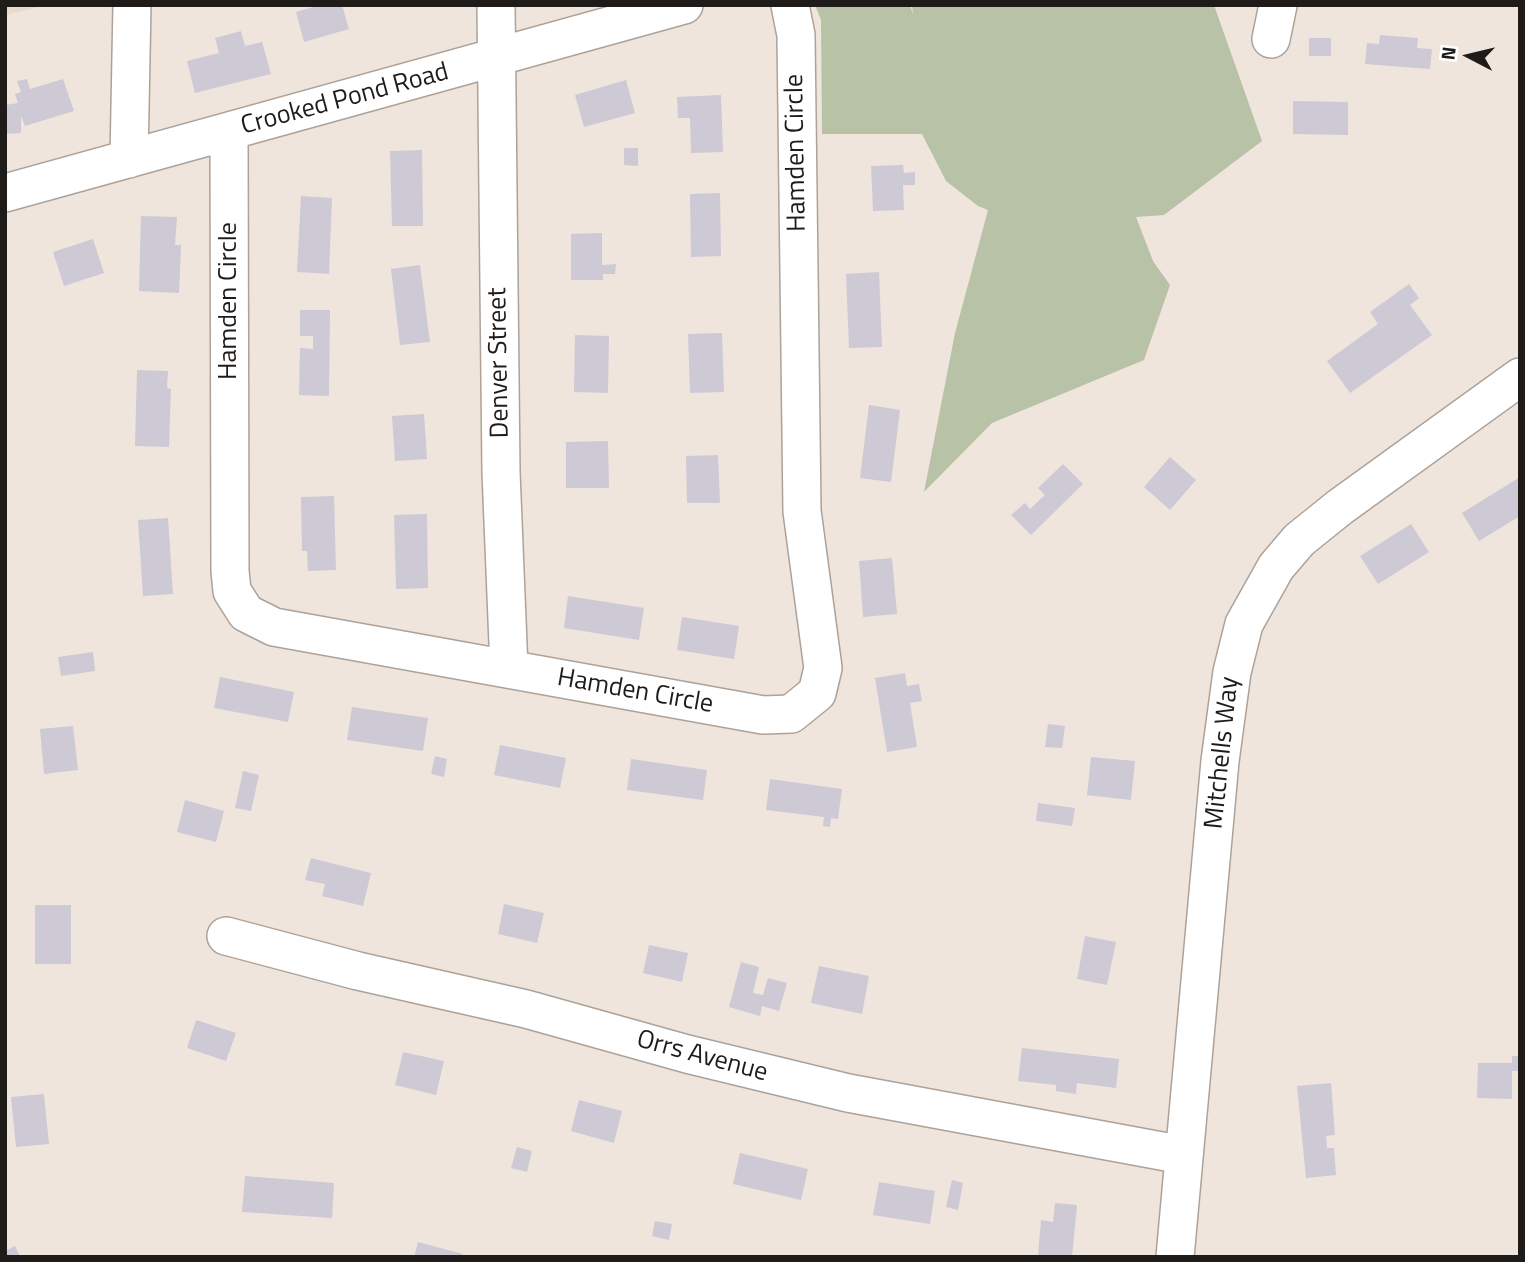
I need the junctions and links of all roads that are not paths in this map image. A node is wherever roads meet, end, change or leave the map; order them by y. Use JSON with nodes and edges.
{"nodes":[{"id":1,"x":132,"y":5,"type":"edge"},
{"id":2,"x":496,"y":5,"type":"edge"},
{"id":3,"x":684,"y":5,"type":"edge"},
{"id":4,"x":790,"y":5,"type":"edge"},
{"id":5,"x":497,"y":58,"type":"junction"},
{"id":6,"x":229,"y":132,"type":"junction"},
{"id":7,"x":129,"y":159,"type":"junction"},
{"id":8,"x":5,"y":193,"type":"edge"},
{"id":9,"x":1520,"y":377,"type":"edge"},
{"id":10,"x":509,"y":669,"type":"junction"},
{"id":11,"x":226,"y":936,"type":"dead end"},
{"id":12,"x":1183,"y":1155,"type":"junction"},
{"id":13,"x":1174,"y":1257,"type":"edge"}],
"edges":[{"from":1,"to":7,"type":"street"},
{"from":2,"to":5,"type":"street"},
{"from":3,"to":5,"type":"street","name":"Crooked Pond Road"},
{"from":4,"to":10,"type":"street","name":"Hamden Circle"},
{"from":5,"to":6,"type":"street","name":"Crooked Pond Road"},
{"from":5,"to":10,"type":"street","name":"Denver Street"},
{"from":6,"to":7,"type":"street","name":"Crooked Pond Road"},
{"from":6,"to":10,"type":"street","name":"Hamden Circle"},
{"from":7,"to":8,"type":"street","name":"Crooked Pond Road"},
{"from":9,"to":12,"type":"street","name":"Mitchells Way"},
{"from":11,"to":12,"type":"street","name":"Orrs Avenue"},
{"from":12,"to":13,"type":"street","name":"Mitchells Way"}]}
